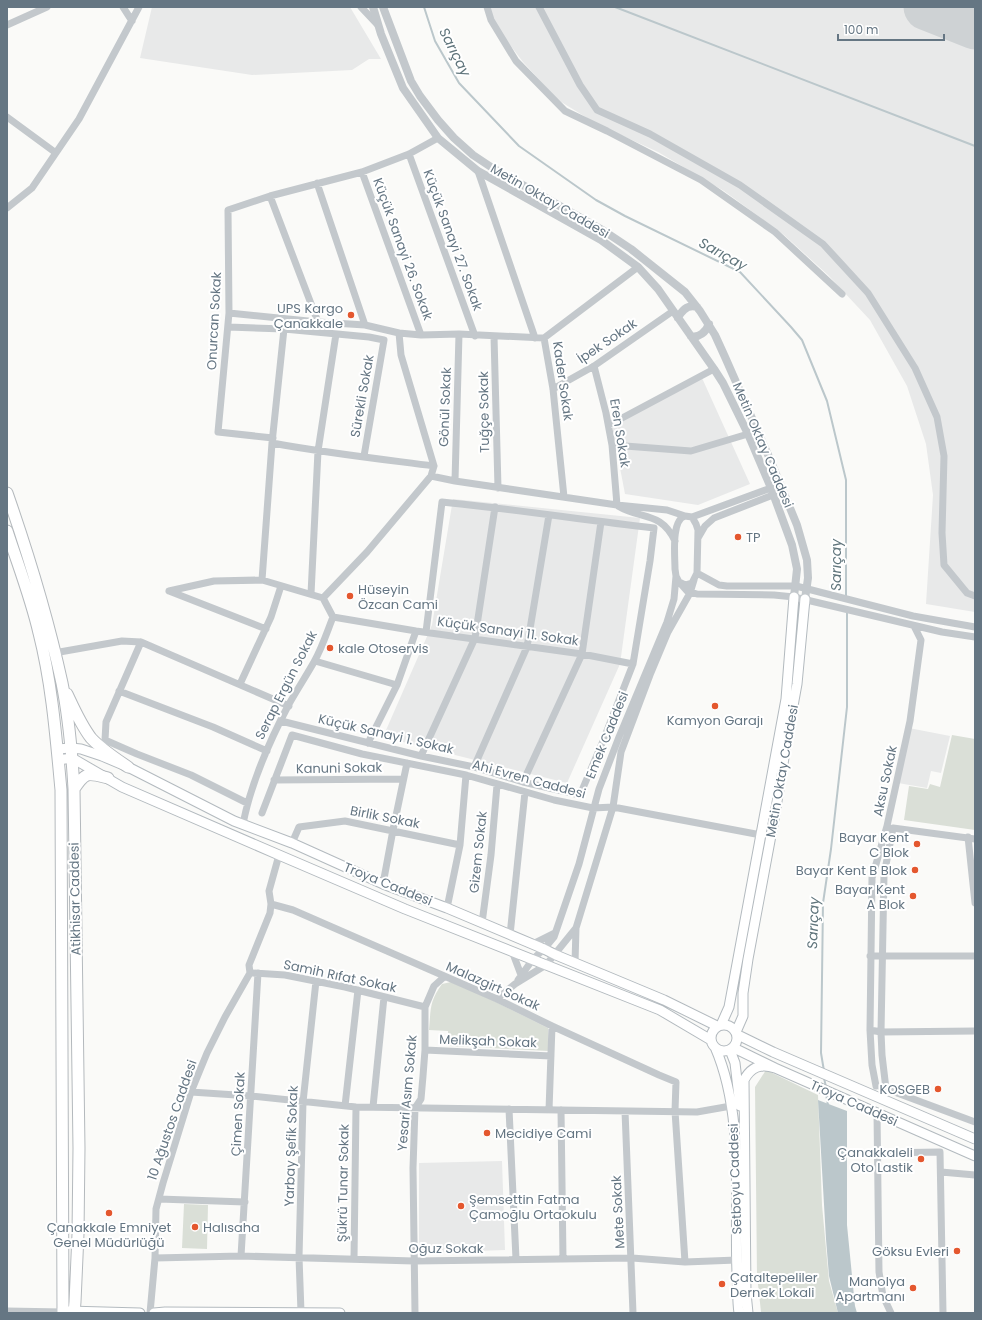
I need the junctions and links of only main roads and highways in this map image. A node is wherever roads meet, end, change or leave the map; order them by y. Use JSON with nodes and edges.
{"nodes":[{"id":1,"x":7,"y":493,"type":"edge"},
{"id":2,"x":7,"y":531,"type":"edge"},
{"id":3,"x":794,"y":598,"type":"road end"},
{"id":4,"x":808,"y":600,"type":"road end"},
{"id":5,"x":62,"y":684,"type":"junction"},
{"id":6,"x":71,"y":753,"type":"junction"},
{"id":7,"x":58,"y":755,"type":"junction"},
{"id":8,"x":128,"y":767,"type":"junction"},
{"id":9,"x":108,"y":778,"type":"junction"},
{"id":10,"x":74,"y":789,"type":"junction"},
{"id":11,"x":719,"y":1026,"type":"junction"},
{"id":12,"x":737,"y":1033,"type":"junction"},
{"id":13,"x":713,"y":1044,"type":"junction"},
{"id":14,"x":732,"y":1049,"type":"junction"},
{"id":15,"x":775,"y":1068,"type":"junction"},
{"id":16,"x":744,"y":1127,"type":"junction"},
{"id":17,"x":975,"y":1139,"type":"edge"},
{"id":18,"x":975,"y":1156,"type":"edge"},
{"id":19,"x":68,"y":1312,"type":"edge"},
{"id":20,"x":301,"y":1312,"type":"edge"},
{"id":21,"x":140,"y":1313,"type":"edge"},
{"id":22,"x":154,"y":1313,"type":"edge"},
{"id":23,"x":340,"y":1313,"type":"edge"},
{"id":24,"x":739,"y":1313,"type":"edge"},
{"id":25,"x":748,"y":1313,"type":"edge"}],
"edges":[{"from":1,"to":5,"type":"highway","name":"Atikhisar Caddesi"},
{"from":2,"to":7,"type":"highway","name":"Atikhisar Caddesi"},
{"from":3,"to":11,"type":"main road","name":"Metin Oktay Caddesi"},
{"from":4,"to":12,"type":"main road","name":"Metin Oktay Caddesi"},
{"from":5,"to":6,"type":"highway","name":"Atikhisar Caddesi"},
{"from":5,"to":8,"type":"highway"},
{"from":6,"to":7,"type":"main road","name":"Troya Caddesi"},
{"from":6,"to":8,"type":"main road","name":"Troya Caddesi"},
{"from":6,"to":9,"type":"main road","name":"Troya Caddesi"},
{"from":6,"to":10,"type":"highway","name":"Atikhisar Caddesi"},
{"from":7,"to":19,"type":"highway","name":"Atikhisar Caddesi"},
{"from":8,"to":11,"type":"main road","name":"Troya Caddesi"},
{"from":9,"to":10,"type":"highway"},
{"from":9,"to":13,"type":"main road","name":"Troya Caddesi"},
{"from":10,"to":19,"type":"highway","name":"Atikhisar Caddesi"},
{"from":11,"to":12,"type":"main road"},
{"from":11,"to":13,"type":"main road"},
{"from":12,"to":14,"type":"main road"},
{"from":12,"to":17,"type":"main road","name":"Troya Caddesi"},
{"from":13,"to":14,"type":"main road"},
{"from":13,"to":24,"type":"main road","name":"Setboyu Caddesi"},
{"from":14,"to":15,"type":"main road","name":"Troya Caddesi"},
{"from":14,"to":16,"type":"main road"},
{"from":15,"to":16,"type":"main road"},
{"from":15,"to":18,"type":"main road","name":"Troya Caddesi"},
{"from":16,"to":25,"type":"main road","name":"Setboyu Caddesi"},
{"from":19,"to":21,"type":"main road"},
{"from":20,"to":22,"type":"main road"},
{"from":20,"to":23,"type":"main road"}]}
